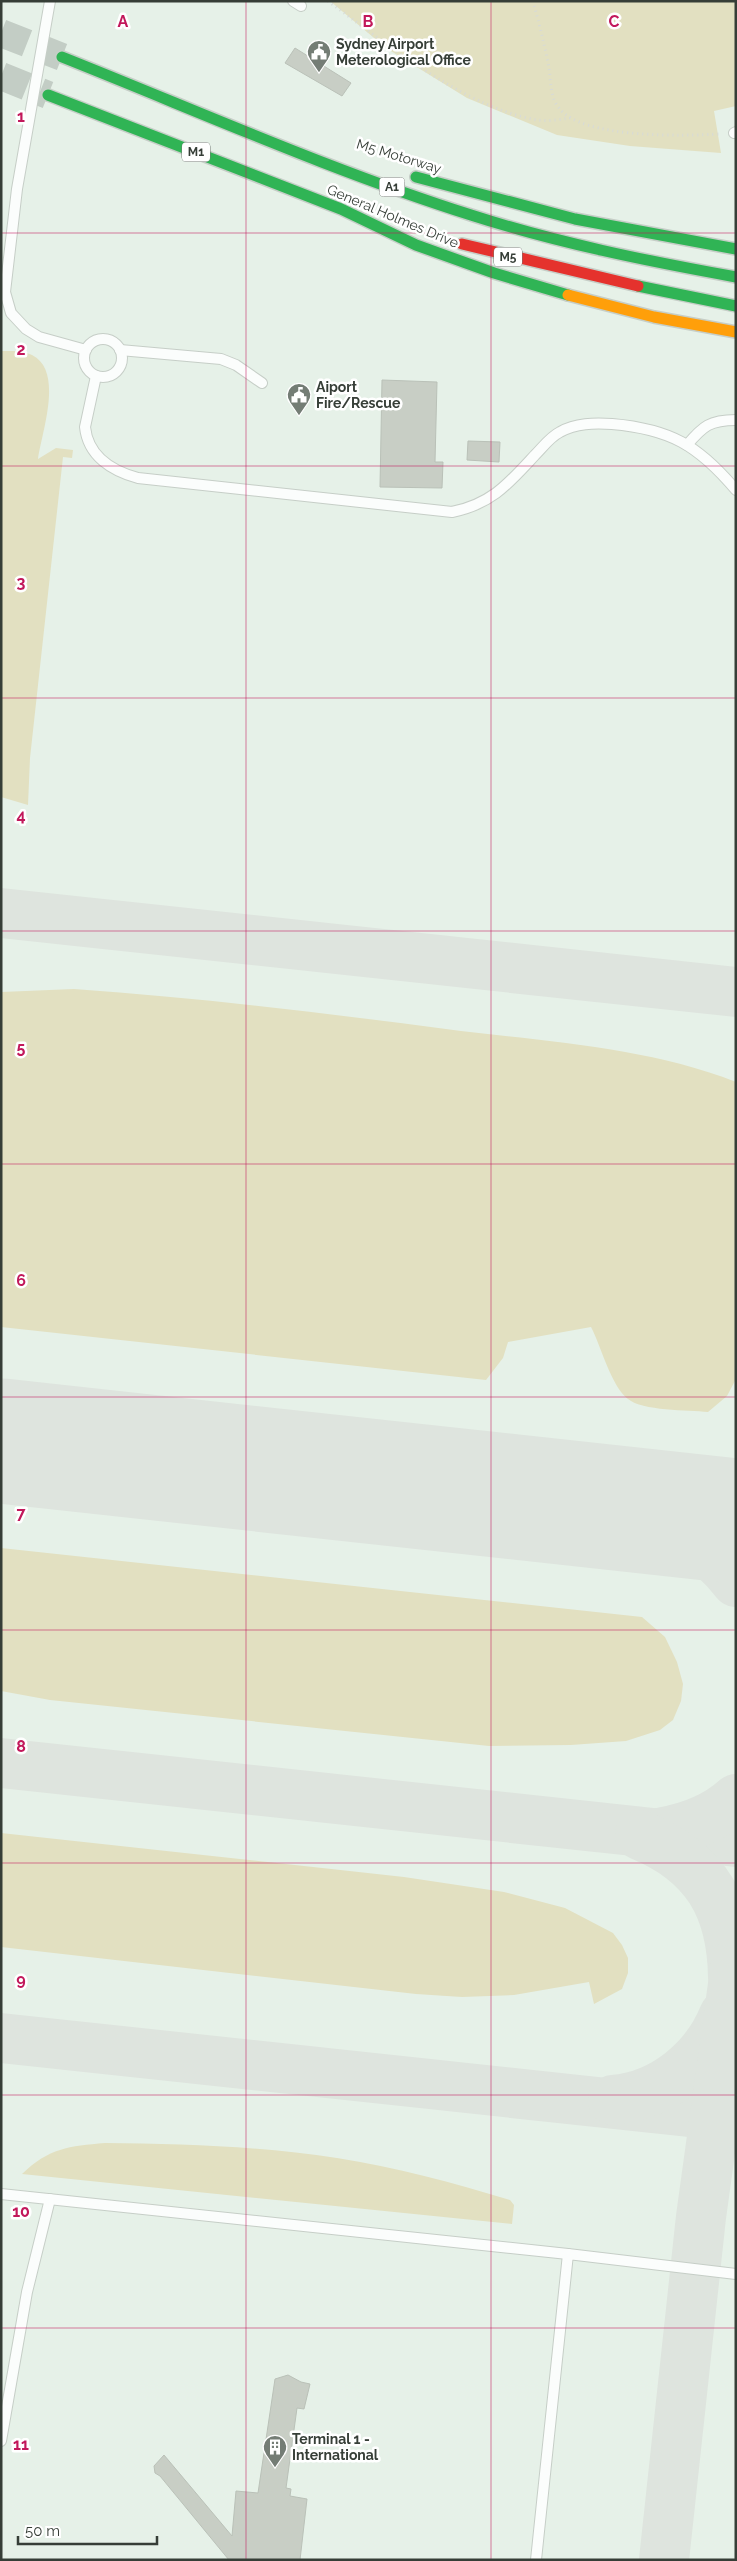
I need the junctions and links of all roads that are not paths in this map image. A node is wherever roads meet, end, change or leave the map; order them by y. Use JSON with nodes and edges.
{"nodes":[{"id":1,"x":50,"y":1,"type":"edge"},
{"id":2,"x":48,"y":94,"type":"tunnel mouth"},
{"id":3,"x":304,"y":142,"type":"dead end"},
{"id":4,"x":405,"y":174,"type":"dead end"},
{"id":5,"x":343,"y":210,"type":"junction"},
{"id":6,"x":422,"y":234,"type":"dead end"},
{"id":7,"x":449,"y":241,"type":"dead end"},
{"id":8,"x":736,"y":249,"type":"edge"},
{"id":9,"x":736,"y":276,"type":"edge"},
{"id":10,"x":736,"y":306,"type":"edge"},
{"id":11,"x":736,"y":332,"type":"edge"},
{"id":12,"x":86,"y":350,"type":"junction"},
{"id":13,"x":120,"y":350,"type":"junction"},
{"id":14,"x":96,"y":376,"type":"junction"},
{"id":15,"x":262,"y":383,"type":"dead end"},
{"id":16,"x":736,"y":420,"type":"edge"},
{"id":17,"x":687,"y":445,"type":"junction"},
{"id":18,"x":736,"y":490,"type":"edge"},
{"id":19,"x":1,"y":2194,"type":"edge"},
{"id":20,"x":50,"y":2199,"type":"junction"},
{"id":21,"x":568,"y":2254,"type":"junction"},
{"id":22,"x":736,"y":2274,"type":"edge"},
{"id":23,"x":1,"y":2441,"type":"edge"},
{"id":24,"x":536,"y":2560,"type":"edge"}],
"edges":[{"from":1,"to":12,"type":"lane"},
{"from":2,"to":5,"type":"highway","name":"General Holmes Drive","number":"M1"},
{"from":3,"to":9,"type":"highway","name":"General Holmes Drive","number":"A1"},
{"from":4,"to":8,"type":"highway","name":"M5 Motorway"},
{"from":5,"to":6,"type":"highway"},
{"from":5,"to":11,"type":"highway","name":"General Holmes Drive"},
{"from":7,"to":10,"type":"highway","number":"M5"},
{"from":12,"to":13,"type":"lane"},
{"from":12,"to":14,"type":"lane"},
{"from":13,"to":14,"type":"lane"},
{"from":13,"to":15,"type":"lane"},
{"from":14,"to":17,"type":"lane"},
{"from":16,"to":17,"type":"lane"},
{"from":17,"to":18,"type":"lane"},
{"from":19,"to":20,"type":"lane"},
{"from":20,"to":21,"type":"lane"},
{"from":20,"to":23,"type":"lane"},
{"from":21,"to":22,"type":"lane"},
{"from":21,"to":24,"type":"lane"}]}
